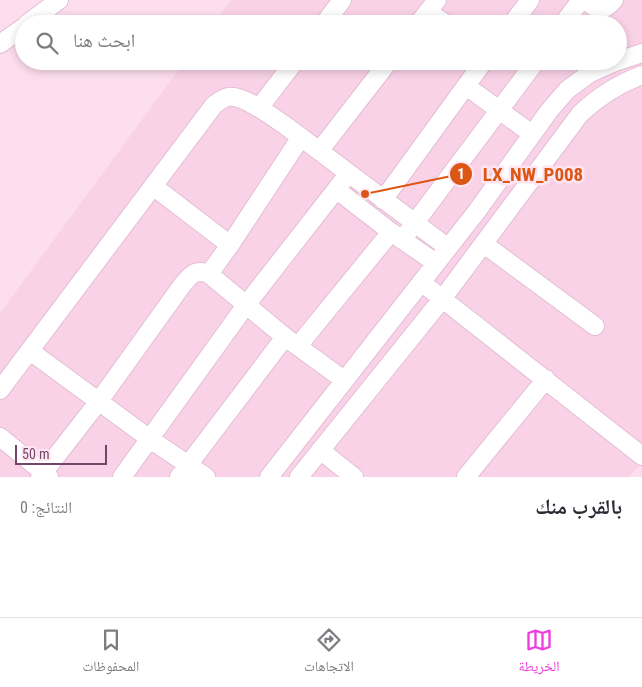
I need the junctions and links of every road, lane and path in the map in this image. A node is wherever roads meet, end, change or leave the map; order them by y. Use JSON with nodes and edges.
{"nodes":[{"id":1,"x":59,"y":0,"type":"edge"},
{"id":2,"x":342,"y":0,"type":"edge"},
{"id":3,"x":530,"y":0,"type":"edge"},
{"id":4,"x":581,"y":0,"type":"edge"},
{"id":5,"x":585,"y":0,"type":"edge"},
{"id":6,"x":614,"y":0,"type":"edge"},
{"id":7,"x":40,"y":15,"type":"edge"},
{"id":8,"x":331,"y":15,"type":"edge"},
{"id":9,"x":519,"y":15,"type":"edge"},
{"id":10,"x":570,"y":15,"type":"edge"},
{"id":11,"x":15,"y":33,"type":"edge"},
{"id":12,"x":0,"y":44,"type":"edge"},
{"id":13,"x":642,"y":53,"type":"edge"},
{"id":14,"x":627,"y":58,"type":"edge"},
{"id":15,"x":288,"y":70,"type":"edge"},
{"id":16,"x":382,"y":70,"type":"edge"},
{"id":17,"x":478,"y":70,"type":"edge"},
{"id":18,"x":529,"y":70,"type":"edge"},
{"id":19,"x":597,"y":70,"type":"edge"},
{"id":20,"x":642,"y":75,"type":"edge"},
{"id":21,"x":466,"y":86,"type":"junction"},
{"id":22,"x":259,"y":108,"type":"junction"},
{"id":23,"x":499,"y":111,"type":"junction"},
{"id":24,"x":532,"y":134,"type":"junction"},
{"id":25,"x":301,"y":137,"type":"junction"},
{"id":26,"x":320,"y":150,"type":"junction"},
{"id":27,"x":349,"y":173,"type":"junction"},
{"id":28,"x":153,"y":186,"type":"junction"},
{"id":29,"x":337,"y":190,"type":"junction"},
{"id":30,"x":383,"y":200,"type":"junction"},
{"id":31,"x":414,"y":224,"type":"junction"},
{"id":32,"x":396,"y":236,"type":"junction"},
{"id":33,"x":484,"y":244,"type":"junction"},
{"id":34,"x":230,"y":245,"type":"junction"},
{"id":35,"x":448,"y":247,"type":"junction"},
{"id":36,"x":436,"y":263,"type":"junction"},
{"id":37,"x":208,"y":274,"type":"junction"},
{"id":38,"x":421,"y":282,"type":"junction"},
{"id":39,"x":443,"y":298,"type":"junction"},
{"id":40,"x":246,"y":305,"type":"junction"},
{"id":41,"x":595,"y":326,"type":"dead end"},
{"id":42,"x":292,"y":342,"type":"junction"},
{"id":43,"x":30,"y":351,"type":"junction"},
{"id":44,"x":546,"y":379,"type":"junction"},
{"id":45,"x":344,"y":380,"type":"junction"},
{"id":46,"x":0,"y":390,"type":"edge"},
{"id":47,"x":99,"y":401,"type":"junction"},
{"id":48,"x":0,"y":437,"type":"edge"},
{"id":49,"x":150,"y":439,"type":"junction"},
{"id":50,"x":320,"y":450,"type":"junction"},
{"id":51,"x":642,"y":456,"type":"edge"},
{"id":52,"x":184,"y":471,"type":"edge"},
{"id":53,"x":44,"y":476,"type":"edge"},
{"id":54,"x":122,"y":477,"type":"edge"},
{"id":55,"x":206,"y":477,"type":"edge"},
{"id":56,"x":269,"y":477,"type":"edge"},
{"id":57,"x":299,"y":477,"type":"edge"},
{"id":58,"x":354,"y":477,"type":"edge"},
{"id":59,"x":466,"y":477,"type":"edge"}],
"edges":[{"from":1,"to":7,"type":"street"},
{"from":2,"to":8,"type":"street"},
{"from":3,"to":9,"type":"street"},
{"from":4,"to":10,"type":"street"},
{"from":5,"to":6,"type":"street"},
{"from":11,"to":12,"type":"street"},
{"from":13,"to":14,"type":"street"},
{"from":15,"to":22,"type":"street"},
{"from":16,"to":26,"type":"street"},
{"from":17,"to":21,"type":"street"},
{"from":18,"to":23,"type":"street"},
{"from":19,"to":24,"type":"street"},
{"from":20,"to":33,"type":"street"},
{"from":21,"to":23,"type":"street"},
{"from":21,"to":30,"type":"street"},
{"from":22,"to":25,"type":"street"},
{"from":22,"to":28,"type":"street"},
{"from":23,"to":24,"type":"street"},
{"from":23,"to":31,"type":"street"},
{"from":24,"to":35,"type":"street"},
{"from":25,"to":26,"type":"street"},
{"from":25,"to":34,"type":"street"},
{"from":26,"to":27,"type":"street"},
{"from":27,"to":29,"type":"street"},
{"from":27,"to":30,"type":"street"},
{"from":28,"to":34,"type":"street"},
{"from":28,"to":43,"type":"street"},
{"from":29,"to":32,"type":"street"},
{"from":29,"to":40,"type":"street"},
{"from":30,"to":31,"type":"street"},
{"from":31,"to":32,"type":"street"},
{"from":31,"to":35,"type":"street"},
{"from":32,"to":36,"type":"street"},
{"from":32,"to":42,"type":"street"},
{"from":33,"to":39,"type":"street"},
{"from":33,"to":41,"type":"street"},
{"from":34,"to":37,"type":"street"},
{"from":35,"to":36,"type":"street"},
{"from":36,"to":38,"type":"street"},
{"from":37,"to":40,"type":"street"},
{"from":37,"to":47,"type":"street"},
{"from":38,"to":39,"type":"street"},
{"from":38,"to":45,"type":"street"},
{"from":39,"to":44,"type":"street"},
{"from":39,"to":50,"type":"street"},
{"from":40,"to":42,"type":"street"},
{"from":40,"to":49,"type":"street"},
{"from":42,"to":45,"type":"street"},
{"from":42,"to":52,"type":"street"},
{"from":43,"to":46,"type":"street"},
{"from":43,"to":47,"type":"street"},
{"from":44,"to":51,"type":"street"},
{"from":44,"to":59,"type":"street"},
{"from":45,"to":56,"type":"street"},
{"from":47,"to":49,"type":"street"},
{"from":47,"to":53,"type":"street"},
{"from":48,"to":53,"type":"street"},
{"from":49,"to":52,"type":"street"},
{"from":49,"to":54,"type":"street"},
{"from":50,"to":57,"type":"street"},
{"from":50,"to":58,"type":"street"},
{"from":52,"to":55,"type":"street"}]}
